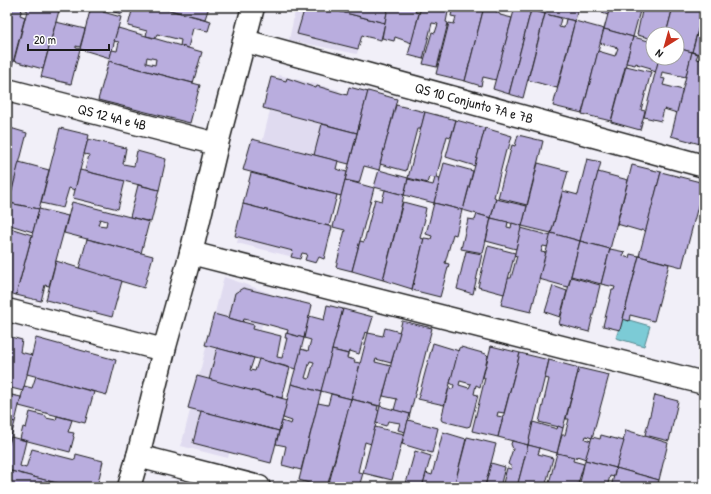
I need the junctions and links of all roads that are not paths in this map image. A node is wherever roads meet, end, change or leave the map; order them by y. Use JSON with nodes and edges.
{"nodes":[{"id":1,"x":253,"y":7,"type":"edge"},
{"id":2,"x":245,"y":41,"type":"junction"},
{"id":3,"x":7,"y":90,"type":"edge"},
{"id":4,"x":217,"y":144,"type":"junction"},
{"id":5,"x":704,"y":166,"type":"edge"},
{"id":6,"x":191,"y":253,"type":"junction"},
{"id":7,"x":7,"y":310,"type":"edge"},
{"id":8,"x":164,"y":350,"type":"junction"},
{"id":9,"x":704,"y":383,"type":"edge"},
{"id":10,"x":138,"y":456,"type":"junction"},
{"id":11,"x":129,"y":487,"type":"edge"},
{"id":12,"x":259,"y":487,"type":"edge"}],
"edges":[{"from":1,"to":2,"type":"street"},
{"from":2,"to":4,"type":"street"},
{"from":2,"to":5,"type":"street","name":"QS 10 Conjunto 7A e 7B"},
{"from":3,"to":4,"type":"street","name":"QS 12 4A e 4B"},
{"from":4,"to":6,"type":"street"},
{"from":6,"to":8,"type":"street"},
{"from":6,"to":9,"type":"street"},
{"from":7,"to":8,"type":"street"},
{"from":8,"to":10,"type":"street"},
{"from":10,"to":11,"type":"street"},
{"from":10,"to":12,"type":"street"}]}
